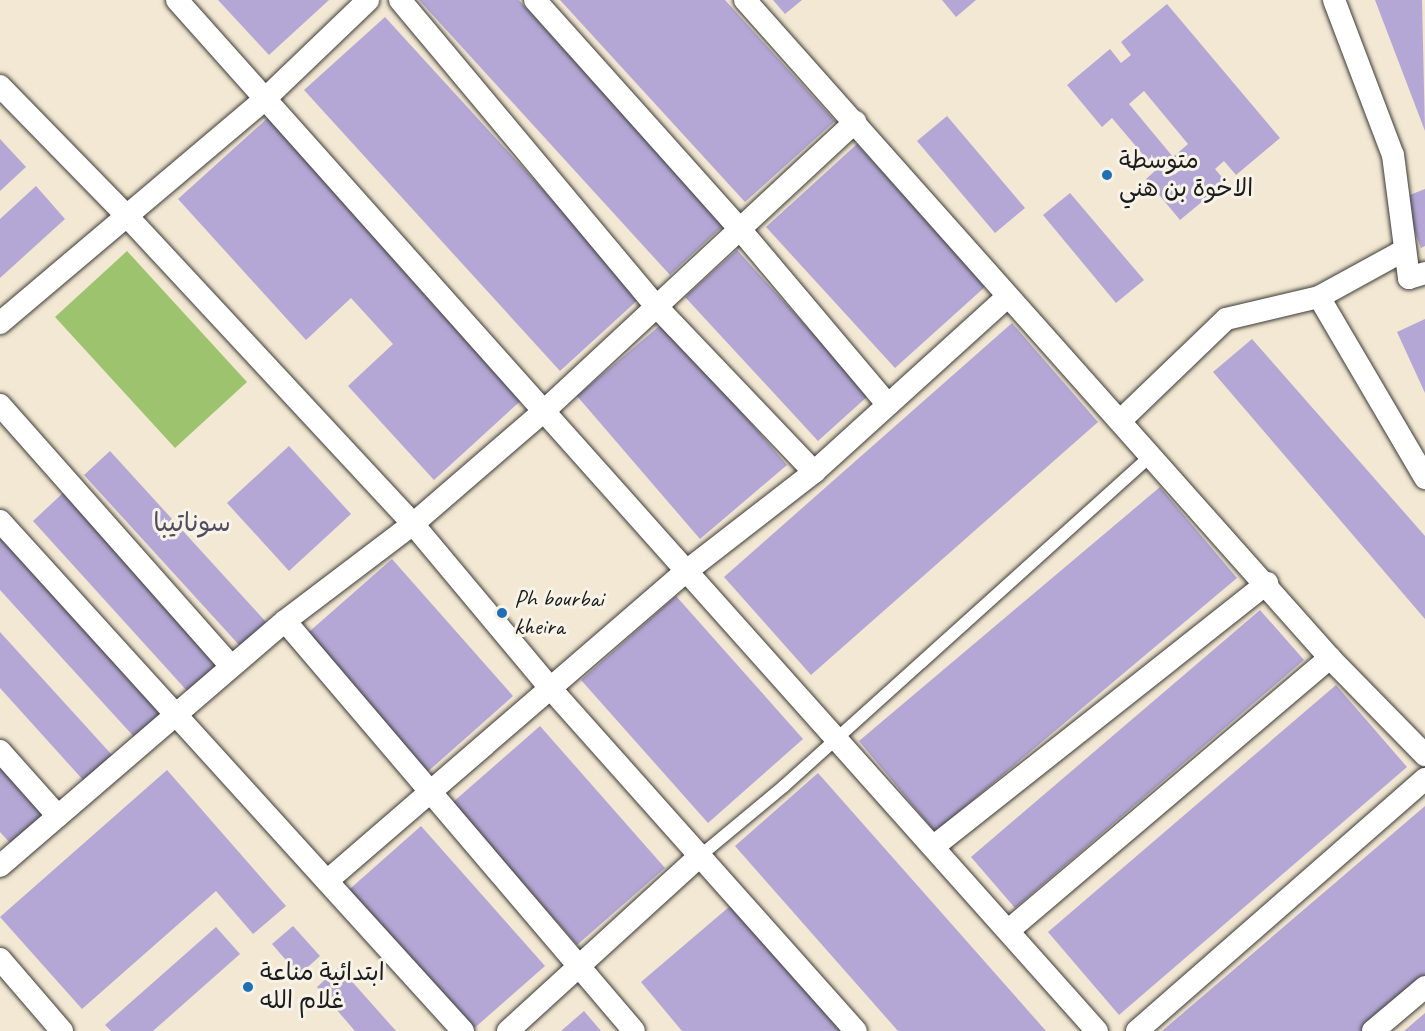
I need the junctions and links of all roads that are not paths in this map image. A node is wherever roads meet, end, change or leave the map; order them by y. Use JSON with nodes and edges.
{"nodes":[{"id":1,"x":177,"y":0,"type":"edge"},
{"id":2,"x":368,"y":0,"type":"edge"},
{"id":3,"x":400,"y":0,"type":"edge"},
{"id":4,"x":535,"y":0,"type":"edge"},
{"id":5,"x":746,"y":0,"type":"edge"},
{"id":6,"x":1334,"y":0,"type":"edge"},
{"id":7,"x":0,"y":86,"type":"edge"},
{"id":8,"x":267,"y":97,"type":"junction"},
{"id":9,"x":855,"y":122,"type":"junction"},
{"id":10,"x":127,"y":216,"type":"junction"},
{"id":11,"x":740,"y":228,"type":"junction"},
{"id":12,"x":1405,"y":250,"type":"junction"},
{"id":13,"x":1425,"y":273,"type":"edge"},
{"id":14,"x":1006,"y":297,"type":"junction"},
{"id":15,"x":1319,"y":297,"type":"junction"},
{"id":16,"x":657,"y":307,"type":"junction"},
{"id":17,"x":0,"y":323,"type":"edge"},
{"id":18,"x":0,"y":405,"type":"edge"},
{"id":19,"x":888,"y":405,"type":"junction"},
{"id":20,"x":544,"y":411,"type":"junction"},
{"id":21,"x":1120,"y":421,"type":"junction"},
{"id":22,"x":1151,"y":456,"type":"junction"},
{"id":23,"x":814,"y":472,"type":"junction"},
{"id":24,"x":1425,"y":478,"type":"edge"},
{"id":25,"x":0,"y":521,"type":"edge"},
{"id":26,"x":413,"y":525,"type":"junction"},
{"id":27,"x":684,"y":573,"type":"junction"},
{"id":28,"x":1267,"y":583,"type":"junction"},
{"id":29,"x":285,"y":621,"type":"junction"},
{"id":30,"x":1330,"y":658,"type":"junction"},
{"id":31,"x":231,"y":666,"type":"junction"},
{"id":32,"x":551,"y":689,"type":"junction"},
{"id":33,"x":178,"y":714,"type":"junction"},
{"id":34,"x":836,"y":740,"type":"junction"},
{"id":35,"x":0,"y":751,"type":"edge"},
{"id":36,"x":1425,"y":755,"type":"edge"},
{"id":37,"x":1425,"y":779,"type":"edge"},
{"id":38,"x":431,"y":789,"type":"junction"},
{"id":39,"x":58,"y":816,"type":"junction"},
{"id":40,"x":933,"y":847,"type":"junction"},
{"id":41,"x":701,"y":855,"type":"junction"},
{"id":42,"x":0,"y":866,"type":"edge"},
{"id":43,"x":327,"y":881,"type":"junction"},
{"id":44,"x":1009,"y":930,"type":"junction"},
{"id":45,"x":0,"y":959,"type":"edge"},
{"id":46,"x":580,"y":966,"type":"junction"},
{"id":47,"x":1425,"y":987,"type":"edge"},
{"id":48,"x":62,"y":1031,"type":"edge"},
{"id":49,"x":463,"y":1031,"type":"edge"},
{"id":50,"x":508,"y":1031,"type":"edge"},
{"id":51,"x":634,"y":1031,"type":"edge"},
{"id":52,"x":856,"y":1031,"type":"edge"},
{"id":53,"x":1097,"y":1031,"type":"edge"},
{"id":54,"x":1137,"y":1031,"type":"edge"},
{"id":55,"x":1372,"y":1031,"type":"edge"}],
"edges":[{"from":1,"to":8,"type":"street"},
{"from":2,"to":8,"type":"street"},
{"from":3,"to":16,"type":"street"},
{"from":4,"to":11,"type":"street"},
{"from":5,"to":9,"type":"street"},
{"from":6,"to":12,"type":"street"},
{"from":7,"to":10,"type":"street"},
{"from":8,"to":10,"type":"street"},
{"from":8,"to":20,"type":"street"},
{"from":9,"to":11,"type":"street"},
{"from":9,"to":14,"type":"street"},
{"from":10,"to":17,"type":"street"},
{"from":10,"to":26,"type":"street"},
{"from":11,"to":16,"type":"street"},
{"from":11,"to":19,"type":"street"},
{"from":12,"to":13,"type":"street"},
{"from":12,"to":15,"type":"street"},
{"from":14,"to":19,"type":"street"},
{"from":14,"to":21,"type":"street"},
{"from":15,"to":21,"type":"street"},
{"from":15,"to":24,"type":"street"},
{"from":16,"to":20,"type":"street"},
{"from":16,"to":23,"type":"street"},
{"from":18,"to":31,"type":"street"},
{"from":19,"to":23,"type":"street"},
{"from":20,"to":26,"type":"street"},
{"from":20,"to":27,"type":"street"},
{"from":21,"to":22,"type":"street"},
{"from":22,"to":28,"type":"street"},
{"from":22,"to":34,"type":"lane"},
{"from":23,"to":27,"type":"street"},
{"from":25,"to":33,"type":"street"},
{"from":26,"to":29,"type":"street"},
{"from":26,"to":32,"type":"street"},
{"from":27,"to":32,"type":"street"},
{"from":27,"to":34,"type":"street"},
{"from":28,"to":30,"type":"street"},
{"from":28,"to":40,"type":"street"},
{"from":29,"to":31,"type":"street"},
{"from":29,"to":38,"type":"street"},
{"from":30,"to":36,"type":"street"},
{"from":30,"to":44,"type":"street"},
{"from":31,"to":33,"type":"street"},
{"from":32,"to":38,"type":"street"},
{"from":32,"to":41,"type":"street"},
{"from":33,"to":39,"type":"street"},
{"from":33,"to":43,"type":"street"},
{"from":34,"to":40,"type":"street"},
{"from":34,"to":41,"type":"lane"},
{"from":35,"to":39,"type":"street"},
{"from":37,"to":54,"type":"street"},
{"from":38,"to":43,"type":"street"},
{"from":38,"to":46,"type":"street"},
{"from":39,"to":42,"type":"street"},
{"from":40,"to":44,"type":"street"},
{"from":41,"to":46,"type":"street"},
{"from":41,"to":52,"type":"street"},
{"from":43,"to":49,"type":"street"},
{"from":44,"to":53,"type":"street"},
{"from":45,"to":48,"type":"street"},
{"from":46,"to":50,"type":"street"},
{"from":46,"to":51,"type":"street"},
{"from":47,"to":55,"type":"street"}]}
